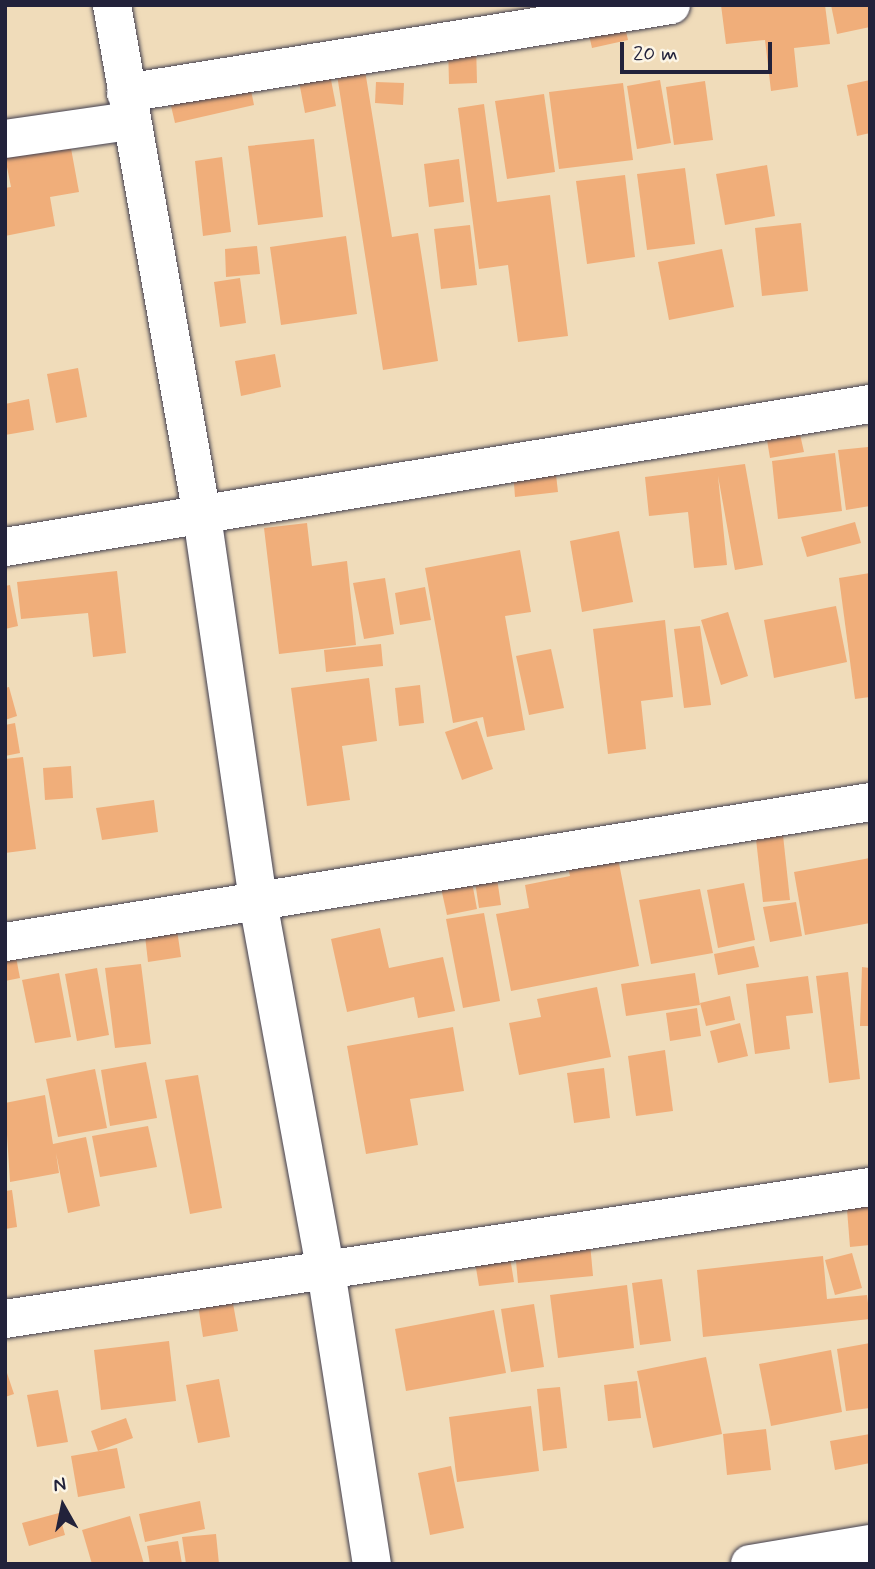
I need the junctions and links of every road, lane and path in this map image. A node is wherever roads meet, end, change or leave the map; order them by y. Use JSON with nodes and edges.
{"nodes":[{"id":1,"x":112,"y":5,"type":"edge"},
{"id":2,"x":671,"y":5,"type":"edge"},
{"id":3,"x":128,"y":107,"type":"junction"},
{"id":4,"x":5,"y":139,"type":"edge"},
{"id":5,"x":870,"y":404,"type":"edge"},
{"id":6,"x":202,"y":516,"type":"junction"},
{"id":7,"x":5,"y":547,"type":"edge"},
{"id":8,"x":870,"y":802,"type":"edge"},
{"id":9,"x":258,"y":902,"type":"junction"},
{"id":10,"x":5,"y":942,"type":"edge"},
{"id":11,"x":870,"y":1187,"type":"edge"},
{"id":12,"x":326,"y":1271,"type":"junction"},
{"id":13,"x":5,"y":1319,"type":"edge"},
{"id":14,"x":870,"y":1544,"type":"edge"},
{"id":15,"x":372,"y":1564,"type":"edge"},
{"id":16,"x":750,"y":1564,"type":"edge"}],
"edges":[{"from":1,"to":3,"type":"street"},
{"from":2,"to":3,"type":"street"},
{"from":3,"to":4,"type":"street"},
{"from":3,"to":6,"type":"street"},
{"from":5,"to":6,"type":"street"},
{"from":6,"to":7,"type":"street"},
{"from":6,"to":9,"type":"street"},
{"from":8,"to":9,"type":"street"},
{"from":9,"to":10,"type":"street"},
{"from":9,"to":12,"type":"street"},
{"from":11,"to":12,"type":"street"},
{"from":12,"to":13,"type":"street"},
{"from":12,"to":15,"type":"street"},
{"from":14,"to":16,"type":"street"}]}
